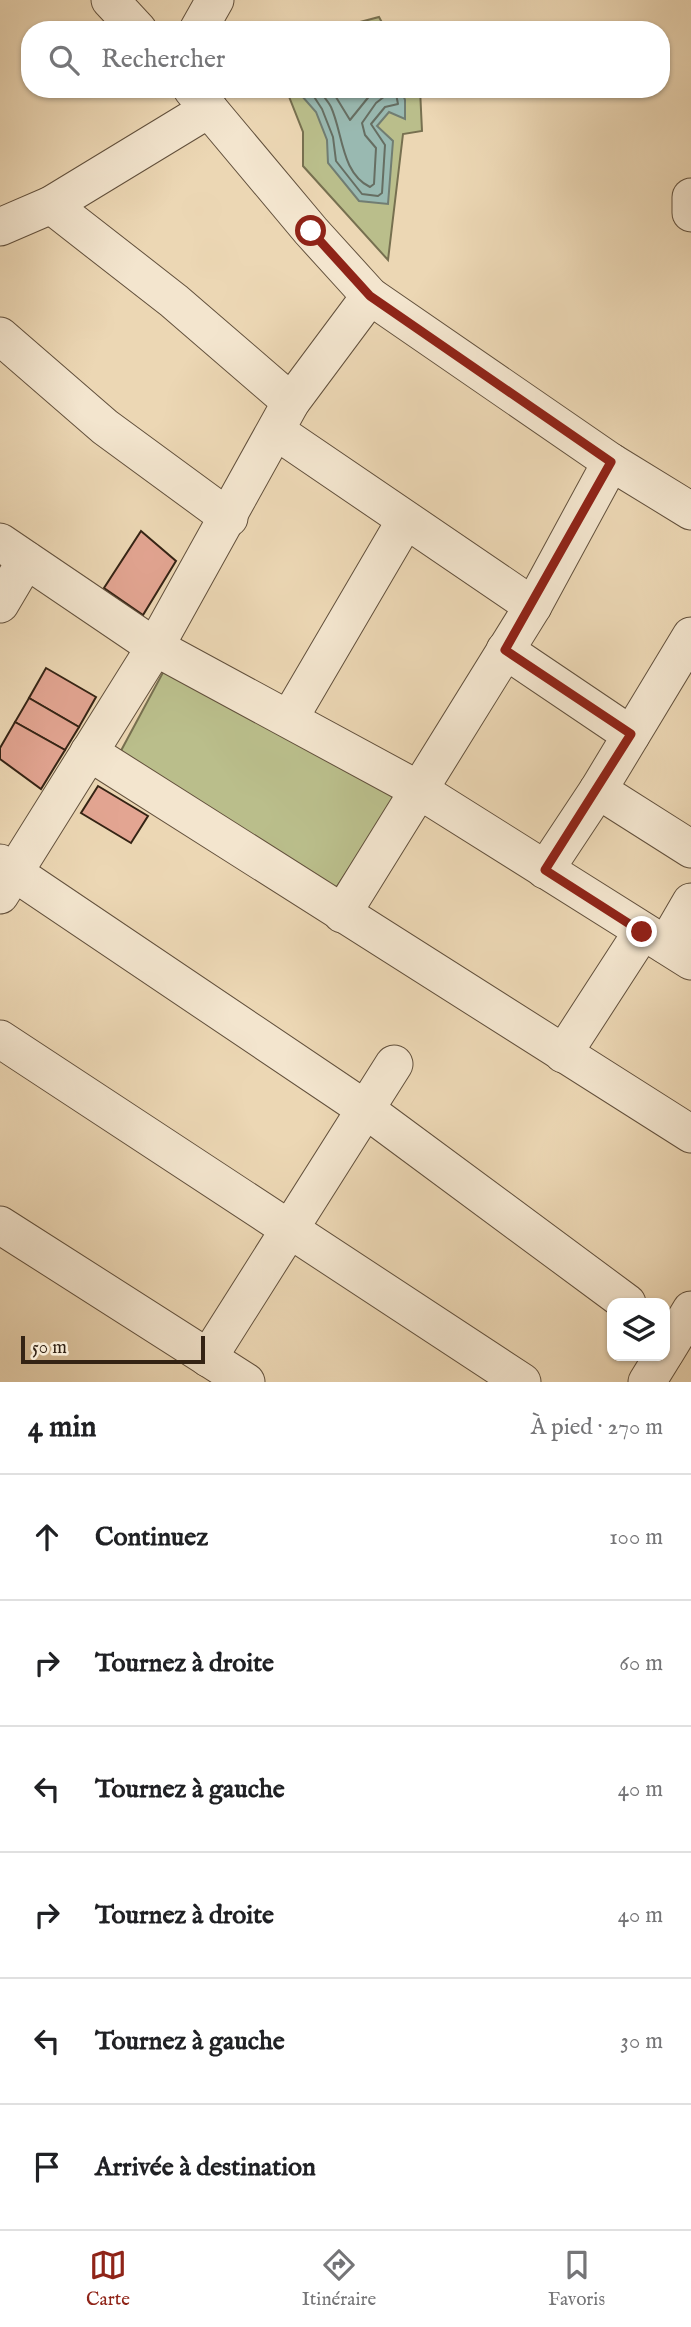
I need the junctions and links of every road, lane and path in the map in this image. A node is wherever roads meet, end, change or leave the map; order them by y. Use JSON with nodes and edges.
{"nodes":[{"id":1,"x":110,"y":0,"type":"edge"},
{"id":2,"x":215,"y":0,"type":"edge"},
{"id":3,"x":130,"y":21,"type":"edge"},
{"id":4,"x":203,"y":21,"type":"edge"},
{"id":5,"x":201,"y":99,"type":"edge"},
{"id":6,"x":691,"y":197,"type":"edge"},
{"id":7,"x":51,"y":205,"type":"junction"},
{"id":8,"x":691,"y":213,"type":"edge"},
{"id":9,"x":0,"y":227,"type":"edge"},
{"id":10,"x":370,"y":296,"type":"junction"},
{"id":11,"x":0,"y":336,"type":"edge"},
{"id":12,"x":284,"y":417,"type":"junction"},
{"id":13,"x":611,"y":462,"type":"junction"},
{"id":14,"x":691,"y":511,"type":"edge"},
{"id":15,"x":229,"y":517,"type":"junction"},
{"id":16,"x":405,"y":521,"type":"junction"},
{"id":17,"x":13,"y":551,"type":"edge"},
{"id":18,"x":0,"y":604,"type":"edge"},
{"id":19,"x":533,"y":606,"type":"junction"},
{"id":20,"x":691,"y":636,"type":"edge"},
{"id":21,"x":155,"y":647,"type":"junction"},
{"id":22,"x":505,"y":650,"type":"junction"},
{"id":23,"x":289,"y":719,"type":"junction"},
{"id":24,"x":631,"y":734,"type":"junction"},
{"id":25,"x":89,"y":752,"type":"junction"},
{"id":26,"x":419,"y":790,"type":"junction"},
{"id":27,"x":598,"y":790,"type":"junction"},
{"id":28,"x":691,"y":849,"type":"edge"},
{"id":29,"x":545,"y":870,"type":"junction"},
{"id":30,"x":4,"y":877,"type":"edge"},
{"id":31,"x":691,"y":902,"type":"edge"},
{"id":32,"x":342,"y":915,"type":"junction"},
{"id":33,"x":666,"y":946,"type":"edge"},
{"id":34,"x":0,"y":1040,"type":"edge"},
{"id":35,"x":563,"y":1054,"type":"junction"},
{"id":36,"x":394,"y":1064,"type":"dead end"},
{"id":37,"x":365,"y":1109,"type":"junction"},
{"id":38,"x":691,"y":1134,"type":"edge"},
{"id":39,"x":0,"y":1225,"type":"edge"},
{"id":40,"x":287,"y":1230,"type":"junction"},
{"id":41,"x":620,"y":1298,"type":"edge"},
{"id":42,"x":675,"y":1339,"type":"edge"},
{"id":43,"x":208,"y":1358,"type":"junction"},
{"id":44,"x":246,"y":1382,"type":"edge"},
{"id":45,"x":522,"y":1382,"type":"edge"},
{"id":46,"x":647,"y":1382,"type":"edge"}],
"edges":[{"from":1,"to":3,"type":"street"},
{"from":2,"to":4,"type":"street"},
{"from":5,"to":7,"type":"street"},
{"from":5,"to":10,"type":"street"},
{"from":6,"to":8,"type":"street"},
{"from":7,"to":9,"type":"street"},
{"from":7,"to":12,"type":"street"},
{"from":10,"to":12,"type":"street"},
{"from":10,"to":13,"type":"street"},
{"from":11,"to":15,"type":"street"},
{"from":12,"to":15,"type":"street"},
{"from":12,"to":16,"type":"street"},
{"from":13,"to":14,"type":"street"},
{"from":13,"to":19,"type":"street"},
{"from":15,"to":21,"type":"street"},
{"from":16,"to":19,"type":"street"},
{"from":16,"to":23,"type":"street"},
{"from":17,"to":18,"type":"street"},
{"from":17,"to":21,"type":"street"},
{"from":19,"to":22,"type":"street"},
{"from":20,"to":24,"type":"street"},
{"from":21,"to":23,"type":"street"},
{"from":21,"to":25,"type":"street"},
{"from":22,"to":24,"type":"street"},
{"from":22,"to":26,"type":"street"},
{"from":23,"to":26,"type":"street"},
{"from":24,"to":27,"type":"street"},
{"from":25,"to":30,"type":"street"},
{"from":25,"to":32,"type":"street"},
{"from":26,"to":29,"type":"street"},
{"from":26,"to":32,"type":"street"},
{"from":27,"to":28,"type":"street"},
{"from":27,"to":29,"type":"street"},
{"from":29,"to":33,"type":"street"},
{"from":30,"to":37,"type":"street"},
{"from":31,"to":33,"type":"street"},
{"from":32,"to":35,"type":"street"},
{"from":33,"to":35,"type":"street"},
{"from":34,"to":40,"type":"street"},
{"from":35,"to":38,"type":"street"},
{"from":36,"to":37,"type":"street"},
{"from":37,"to":40,"type":"street"},
{"from":37,"to":41,"type":"street"},
{"from":39,"to":43,"type":"street"},
{"from":40,"to":43,"type":"street"},
{"from":40,"to":45,"type":"street"},
{"from":42,"to":46,"type":"street"},
{"from":43,"to":44,"type":"street"}]}
